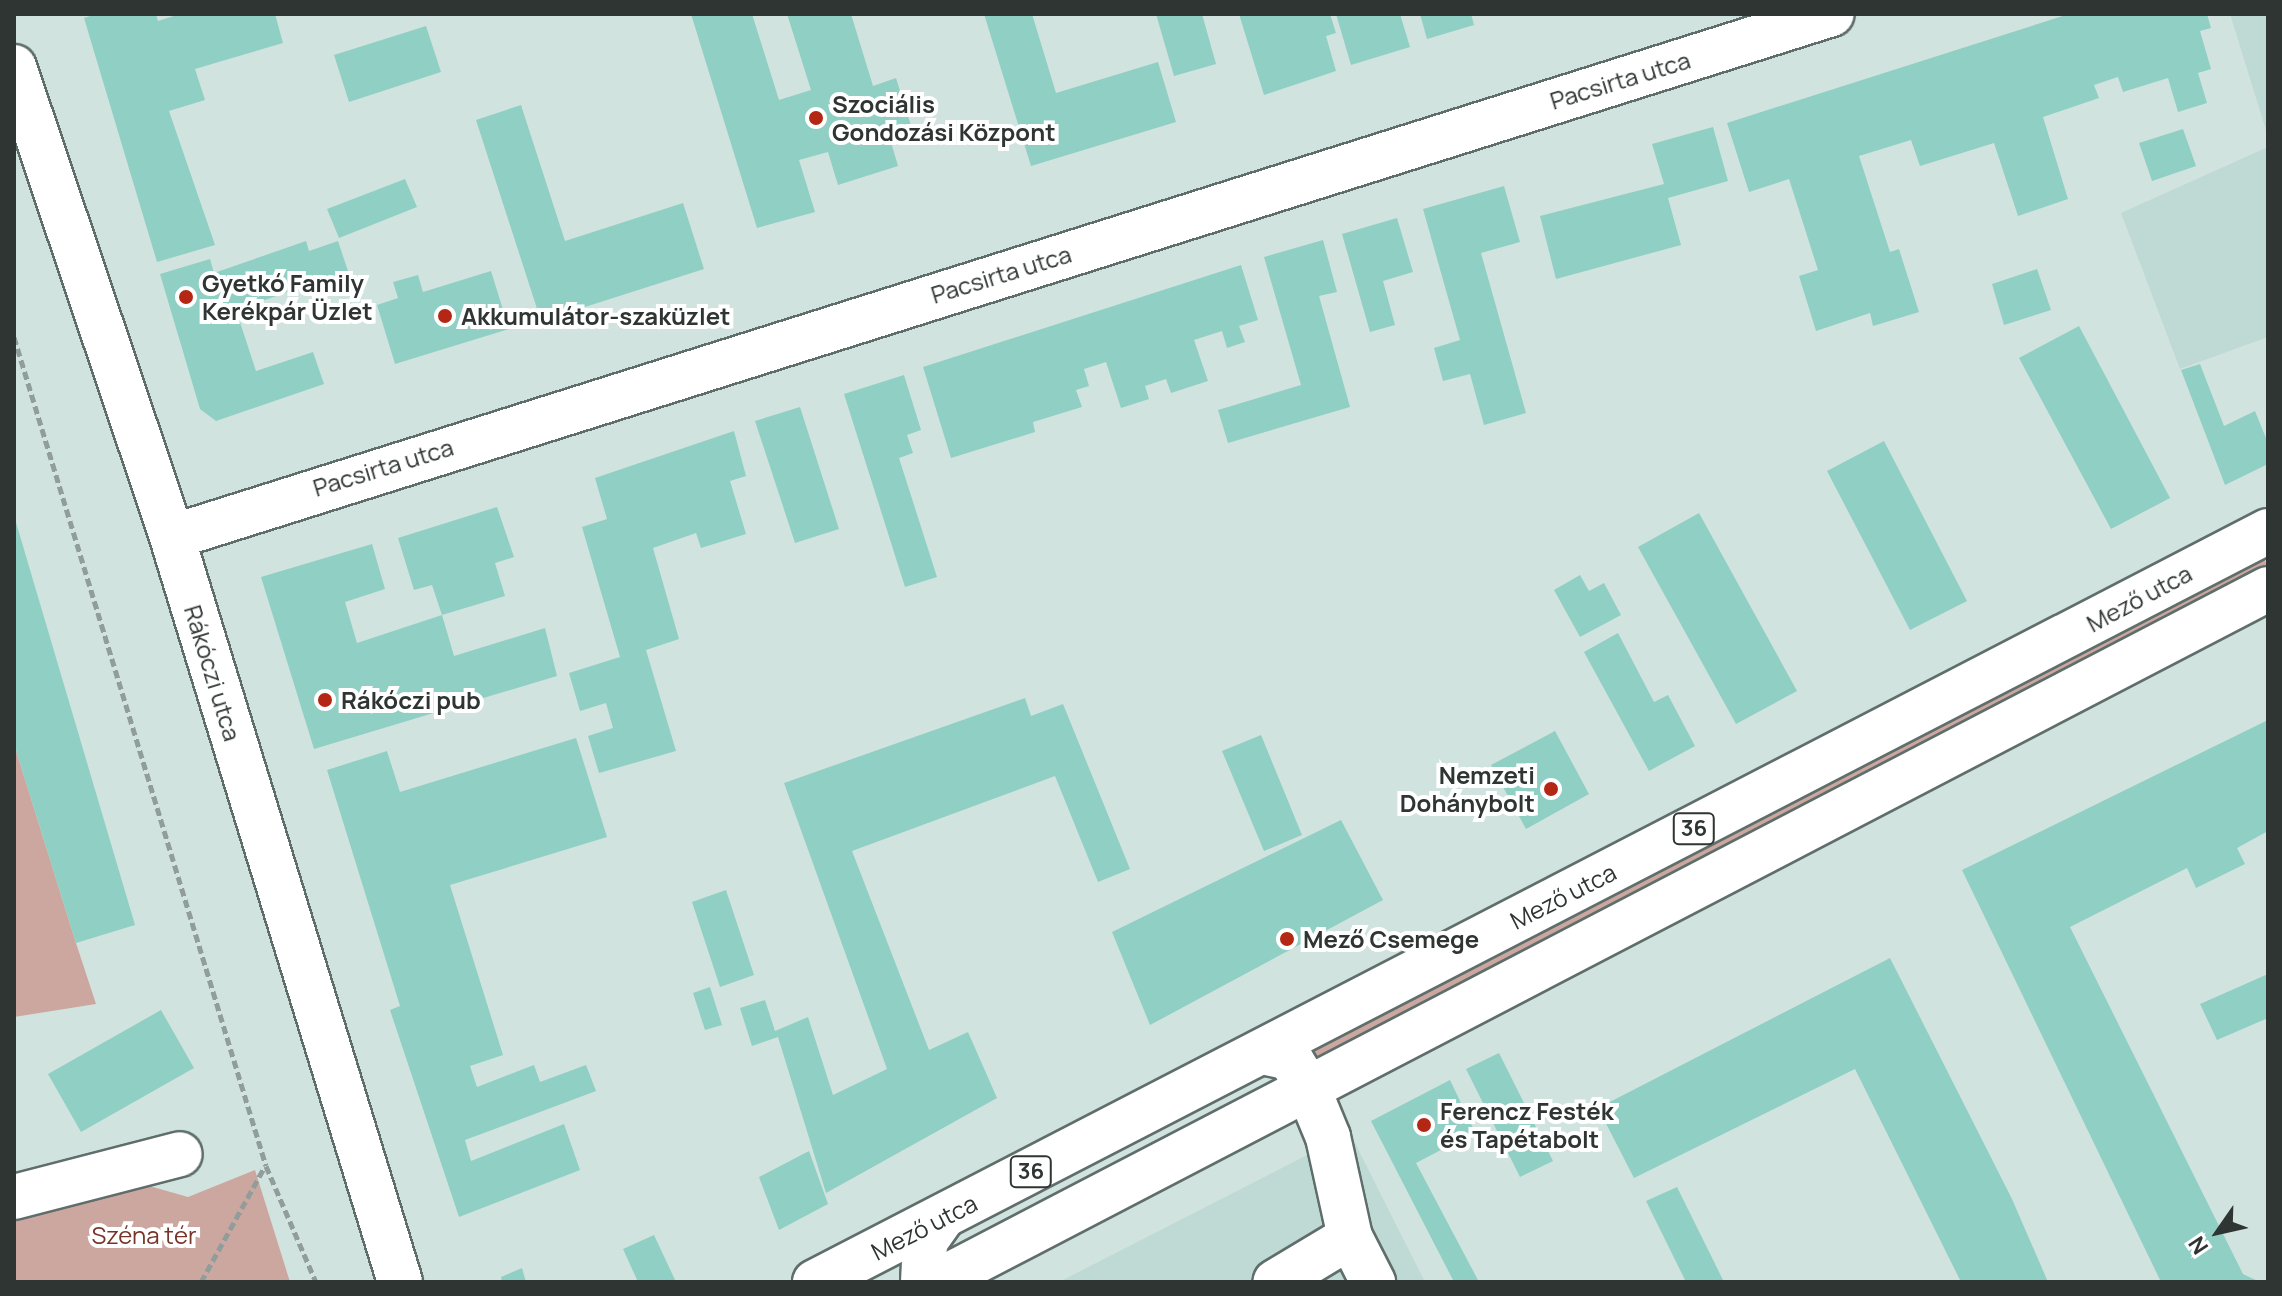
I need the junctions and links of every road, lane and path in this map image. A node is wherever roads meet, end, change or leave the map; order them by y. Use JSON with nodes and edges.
{"nodes":[{"id":1,"x":1832,"y":14,"type":"edge"},
{"id":2,"x":14,"y":67,"type":"edge"},
{"id":3,"x":14,"y":337,"type":"edge"},
{"id":4,"x":2268,"y":531,"type":"edge"},
{"id":5,"x":172,"y":537,"type":"junction"},
{"id":6,"x":2268,"y":589,"type":"edge"},
{"id":7,"x":1262,"y":1052,"type":"junction"},
{"id":8,"x":1307,"y":1086,"type":"junction"},
{"id":9,"x":180,"y":1154,"type":"dead end"},
{"id":10,"x":266,"y":1166,"type":"junction"},
{"id":11,"x":14,"y":1197,"type":"edge"},
{"id":12,"x":941,"y":1219,"type":"junction"},
{"id":13,"x":1350,"y":1237,"type":"junction"},
{"id":14,"x":201,"y":1282,"type":"edge"},
{"id":15,"x":316,"y":1282,"type":"edge"},
{"id":16,"x":400,"y":1282,"type":"edge"},
{"id":17,"x":815,"y":1282,"type":"edge"},
{"id":18,"x":923,"y":1282,"type":"edge"},
{"id":19,"x":936,"y":1282,"type":"edge"},
{"id":20,"x":1275,"y":1282,"type":"edge"},
{"id":21,"x":1373,"y":1282,"type":"edge"}],
"edges":[{"from":1,"to":5,"type":"street","name":"Pacsirta utca"},
{"from":2,"to":5,"type":"street","name":"Rákóczi utca"},
{"from":3,"to":10,"type":"path"},
{"from":4,"to":7,"type":"street","name":"Mező utca","number":"36"},
{"from":5,"to":16,"type":"street","name":"Rákóczi utca"},
{"from":6,"to":8,"type":"street","number":"36"},
{"from":7,"to":8,"type":"street"},
{"from":7,"to":12,"type":"street","name":"Mező utca","number":"36"},
{"from":8,"to":13,"type":"street"},
{"from":8,"to":19,"type":"street","number":"36"},
{"from":9,"to":11,"type":"street"},
{"from":10,"to":14,"type":"path"},
{"from":10,"to":15,"type":"path"},
{"from":12,"to":17,"type":"street","name":"Mező utca","number":"36"},
{"from":12,"to":18,"type":"street"},
{"from":13,"to":20,"type":"street"},
{"from":13,"to":21,"type":"street"}]}
